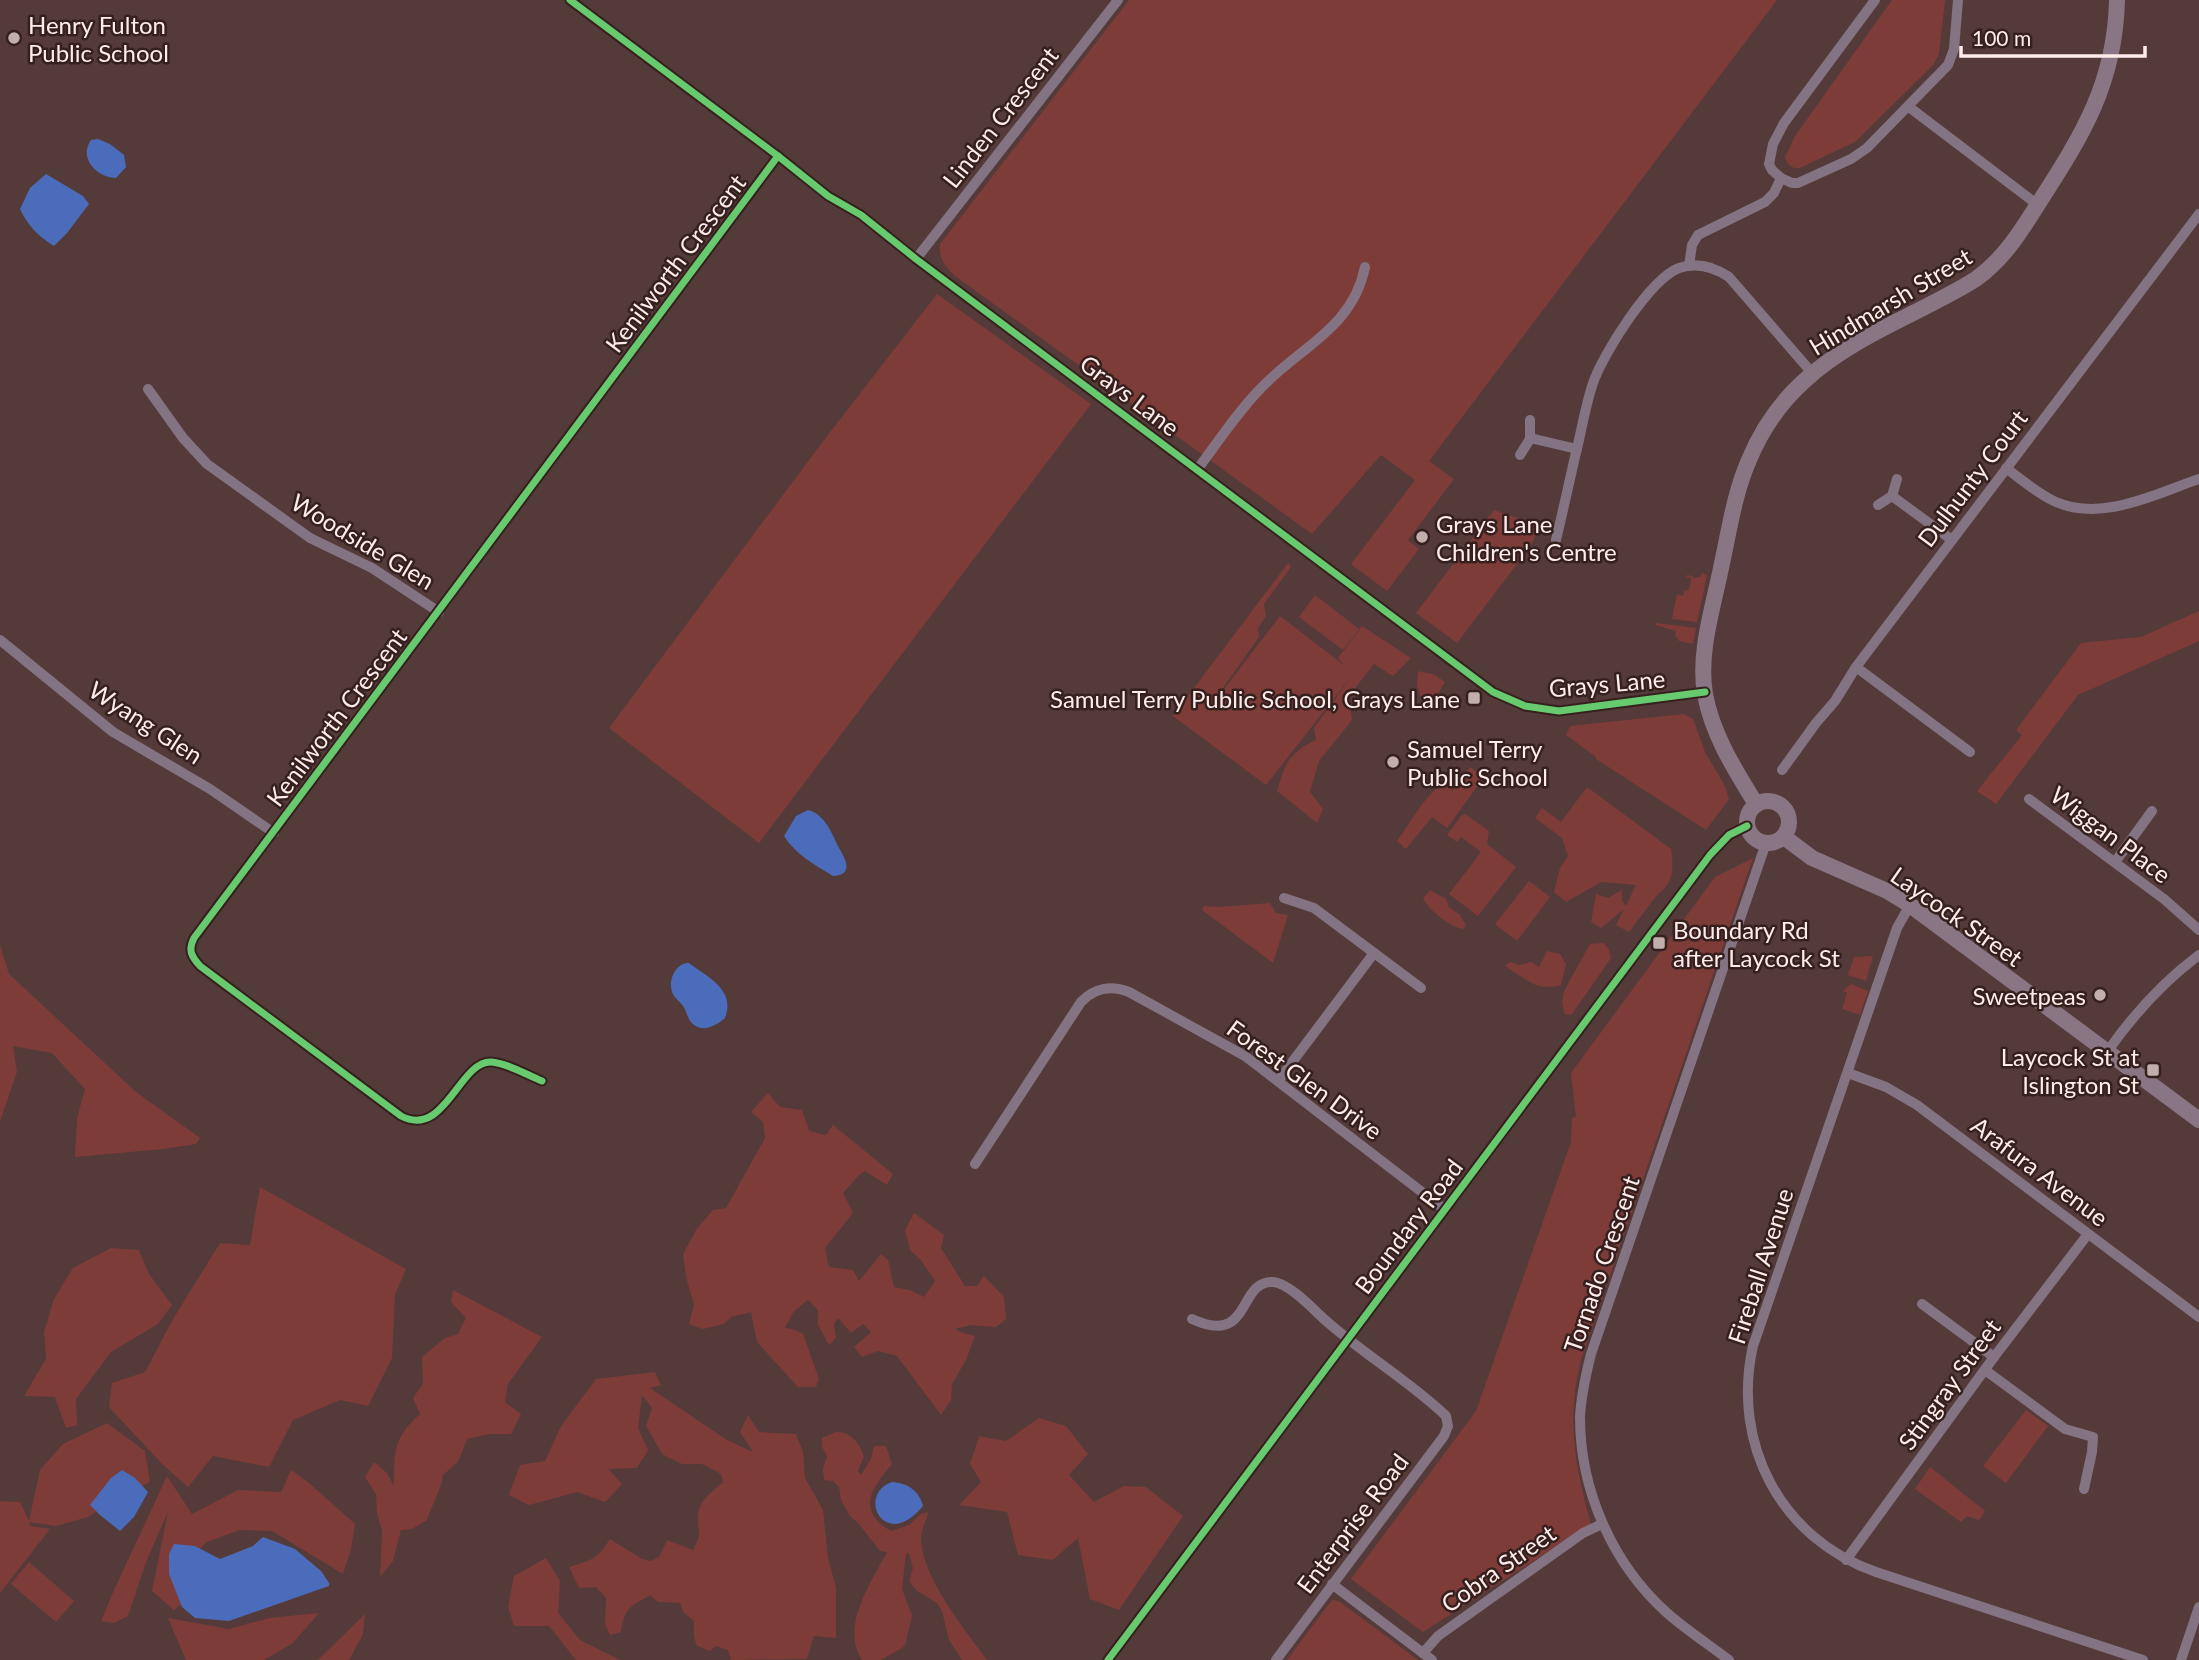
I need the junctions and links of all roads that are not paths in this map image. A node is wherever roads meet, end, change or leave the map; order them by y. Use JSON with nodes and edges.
{"nodes":[{"id":1,"x":570,"y":0,"type":"edge"},
{"id":2,"x":1118,"y":0,"type":"edge"},
{"id":3,"x":1875,"y":0,"type":"edge"},
{"id":4,"x":1958,"y":0,"type":"edge"},
{"id":5,"x":2117,"y":0,"type":"edge"},
{"id":6,"x":1909,"y":107,"type":"junction"},
{"id":7,"x":778,"y":156,"type":"junction"},
{"id":8,"x":1781,"y":178,"type":"junction"},
{"id":9,"x":2038,"y":205,"type":"junction"},
{"id":10,"x":2199,"y":214,"type":"edge"},
{"id":11,"x":916,"y":259,"type":"junction"},
{"id":12,"x":1689,"y":266,"type":"junction"},
{"id":13,"x":1365,"y":267,"type":"dead end"},
{"id":14,"x":1813,"y":374,"type":"junction"},
{"id":15,"x":148,"y":389,"type":"dead end"},
{"id":16,"x":1530,"y":420,"type":"dead end"},
{"id":17,"x":1530,"y":438,"type":"junction"},
{"id":18,"x":1577,"y":449,"type":"junction"},
{"id":19,"x":1520,"y":456,"type":"dead end"},
{"id":20,"x":2006,"y":468,"type":"junction"},
{"id":21,"x":1196,"y":470,"type":"junction"},
{"id":22,"x":1897,"y":479,"type":"dead end"},
{"id":23,"x":2199,"y":480,"type":"edge"},
{"id":24,"x":1892,"y":495,"type":"junction"},
{"id":25,"x":1878,"y":505,"type":"dead end"},
{"id":26,"x":1556,"y":540,"type":"dead end"},
{"id":27,"x":1952,"y":540,"type":"junction"},
{"id":28,"x":439,"y":612,"type":"junction"},
{"id":29,"x":0,"y":640,"type":"edge"},
{"id":30,"x":1856,"y":667,"type":"junction"},
{"id":31,"x":1705,"y":692,"type":"junction"},
{"id":32,"x":1970,"y":752,"type":"dead end"},
{"id":33,"x":1782,"y":770,"type":"dead end"},
{"id":34,"x":2029,"y":799,"type":"dead end"},
{"id":35,"x":1756,"y":804,"type":"junction"},
{"id":36,"x":2152,"y":811,"type":"dead end"},
{"id":37,"x":1747,"y":826,"type":"junction"},
{"id":38,"x":274,"y":832,"type":"junction"},
{"id":39,"x":1784,"y":837,"type":"junction"},
{"id":40,"x":1766,"y":843,"type":"junction"},
{"id":41,"x":2115,"y":862,"type":"junction"},
{"id":42,"x":1283,"y":898,"type":"dead end"},
{"id":43,"x":1910,"y":905,"type":"junction"},
{"id":44,"x":2199,"y":930,"type":"edge"},
{"id":45,"x":1374,"y":953,"type":"junction"},
{"id":46,"x":2199,"y":955,"type":"edge"},
{"id":47,"x":1421,"y":988,"type":"dead end"},
{"id":48,"x":2106,"y":1052,"type":"junction"},
{"id":49,"x":1848,"y":1073,"type":"junction"},
{"id":50,"x":542,"y":1081,"type":"dead end"},
{"id":51,"x":1278,"y":1081,"type":"junction"},
{"id":52,"x":2199,"y":1120,"type":"edge"},
{"id":53,"x":975,"y":1164,"type":"dead end"},
{"id":54,"x":1444,"y":1209,"type":"junction"},
{"id":55,"x":2088,"y":1234,"type":"junction"},
{"id":56,"x":1922,"y":1304,"type":"dead end"},
{"id":57,"x":2199,"y":1317,"type":"edge"},
{"id":58,"x":1192,"y":1319,"type":"dead end"},
{"id":59,"x":1347,"y":1340,"type":"junction"},
{"id":60,"x":1994,"y":1357,"type":"junction"},
{"id":61,"x":1985,"y":1370,"type":"junction"},
{"id":62,"x":2084,"y":1489,"type":"dead end"},
{"id":63,"x":1602,"y":1524,"type":"junction"},
{"id":64,"x":1846,"y":1560,"type":"junction"},
{"id":65,"x":1332,"y":1584,"type":"junction"},
{"id":66,"x":2199,"y":1607,"type":"edge"},
{"id":67,"x":1427,"y":1657,"type":"edge"},
{"id":68,"x":1108,"y":1660,"type":"edge"},
{"id":69,"x":1276,"y":1660,"type":"edge"},
{"id":70,"x":1729,"y":1660,"type":"edge"},
{"id":71,"x":2143,"y":1660,"type":"edge"},
{"id":72,"x":2181,"y":1660,"type":"edge"}],
"edges":[{"from":1,"to":7,"type":"street","name":"Grays Lane"},
{"from":2,"to":11,"type":"street","name":"Linden Crescent"},
{"from":3,"to":8,"type":"street"},
{"from":4,"to":6,"type":"street"},
{"from":5,"to":9,"type":"street","name":"Hindmarsh Street"},
{"from":6,"to":8,"type":"street"},
{"from":6,"to":9,"type":"street"},
{"from":7,"to":11,"type":"street","name":"Grays Lane"},
{"from":7,"to":28,"type":"street","name":"Kenilworth Crescent"},
{"from":8,"to":12,"type":"street"},
{"from":9,"to":14,"type":"street","name":"Hindmarsh Street"},
{"from":10,"to":20,"type":"street","name":"Dulhunty Court"},
{"from":11,"to":21,"type":"street","name":"Grays Lane"},
{"from":12,"to":14,"type":"street"},
{"from":12,"to":18,"type":"street"},
{"from":13,"to":21,"type":"street"},
{"from":14,"to":31,"type":"street","name":"Hindmarsh Street"},
{"from":15,"to":28,"type":"street","name":"Woodside Glen"},
{"from":16,"to":17,"type":"street"},
{"from":17,"to":18,"type":"street"},
{"from":17,"to":19,"type":"street"},
{"from":18,"to":26,"type":"street"},
{"from":20,"to":23,"type":"street"},
{"from":20,"to":27,"type":"street","name":"Dulhunty Court"},
{"from":21,"to":31,"type":"street","name":"Grays Lane"},
{"from":22,"to":24,"type":"street"},
{"from":24,"to":25,"type":"street"},
{"from":24,"to":27,"type":"street"},
{"from":27,"to":30,"type":"street","name":"Dulhunty Court"},
{"from":28,"to":38,"type":"street","name":"Kenilworth Crescent"},
{"from":29,"to":38,"type":"street","name":"Wyang Glen"},
{"from":30,"to":32,"type":"street"},
{"from":30,"to":33,"type":"street","name":"Dulhunty Court"},
{"from":31,"to":35,"type":"street","name":"Hindmarsh Street"},
{"from":34,"to":41,"type":"street","name":"Wiggan Place"},
{"from":35,"to":37,"type":"street"},
{"from":35,"to":39,"type":"street"},
{"from":36,"to":41,"type":"street"},
{"from":37,"to":40,"type":"street"},
{"from":37,"to":54,"type":"street","name":"Boundary Road"},
{"from":38,"to":50,"type":"street","name":"Kenilworth Crescent"},
{"from":39,"to":40,"type":"street"},
{"from":39,"to":43,"type":"street","name":"Laycock Street"},
{"from":40,"to":63,"type":"street","name":"Tornado Crescent"},
{"from":41,"to":44,"type":"street","name":"Wiggan Place"},
{"from":42,"to":45,"type":"street"},
{"from":43,"to":48,"type":"street","name":"Laycock Street"},
{"from":43,"to":49,"type":"street","name":"Fireball Avenue"},
{"from":45,"to":47,"type":"street"},
{"from":45,"to":51,"type":"street"},
{"from":46,"to":48,"type":"street"},
{"from":48,"to":52,"type":"street","name":"Laycock Street"},
{"from":49,"to":55,"type":"street","name":"Arafura Avenue"},
{"from":49,"to":64,"type":"street","name":"Fireball Avenue"},
{"from":51,"to":53,"type":"street","name":"Forest Glen Drive"},
{"from":51,"to":54,"type":"street","name":"Forest Glen Drive"},
{"from":54,"to":59,"type":"street","name":"Boundary Road"},
{"from":55,"to":57,"type":"street","name":"Arafura Avenue"},
{"from":55,"to":60,"type":"street","name":"Stingray Street"},
{"from":56,"to":60,"type":"street"},
{"from":58,"to":59,"type":"street"},
{"from":59,"to":65,"type":"street","name":"Enterprise Road"},
{"from":59,"to":68,"type":"street","name":"Boundary Road"},
{"from":60,"to":61,"type":"street","name":"Stingray Street"},
{"from":61,"to":62,"type":"street"},
{"from":61,"to":64,"type":"street","name":"Stingray Street"},
{"from":63,"to":67,"type":"street","name":"Cobra Street"},
{"from":63,"to":70,"type":"street","name":"Tornado Crescent"},
{"from":64,"to":71,"type":"street","name":"Fireball Avenue"},
{"from":65,"to":67,"type":"street"},
{"from":65,"to":69,"type":"street","name":"Enterprise Road"},
{"from":66,"to":72,"type":"street"}]}
